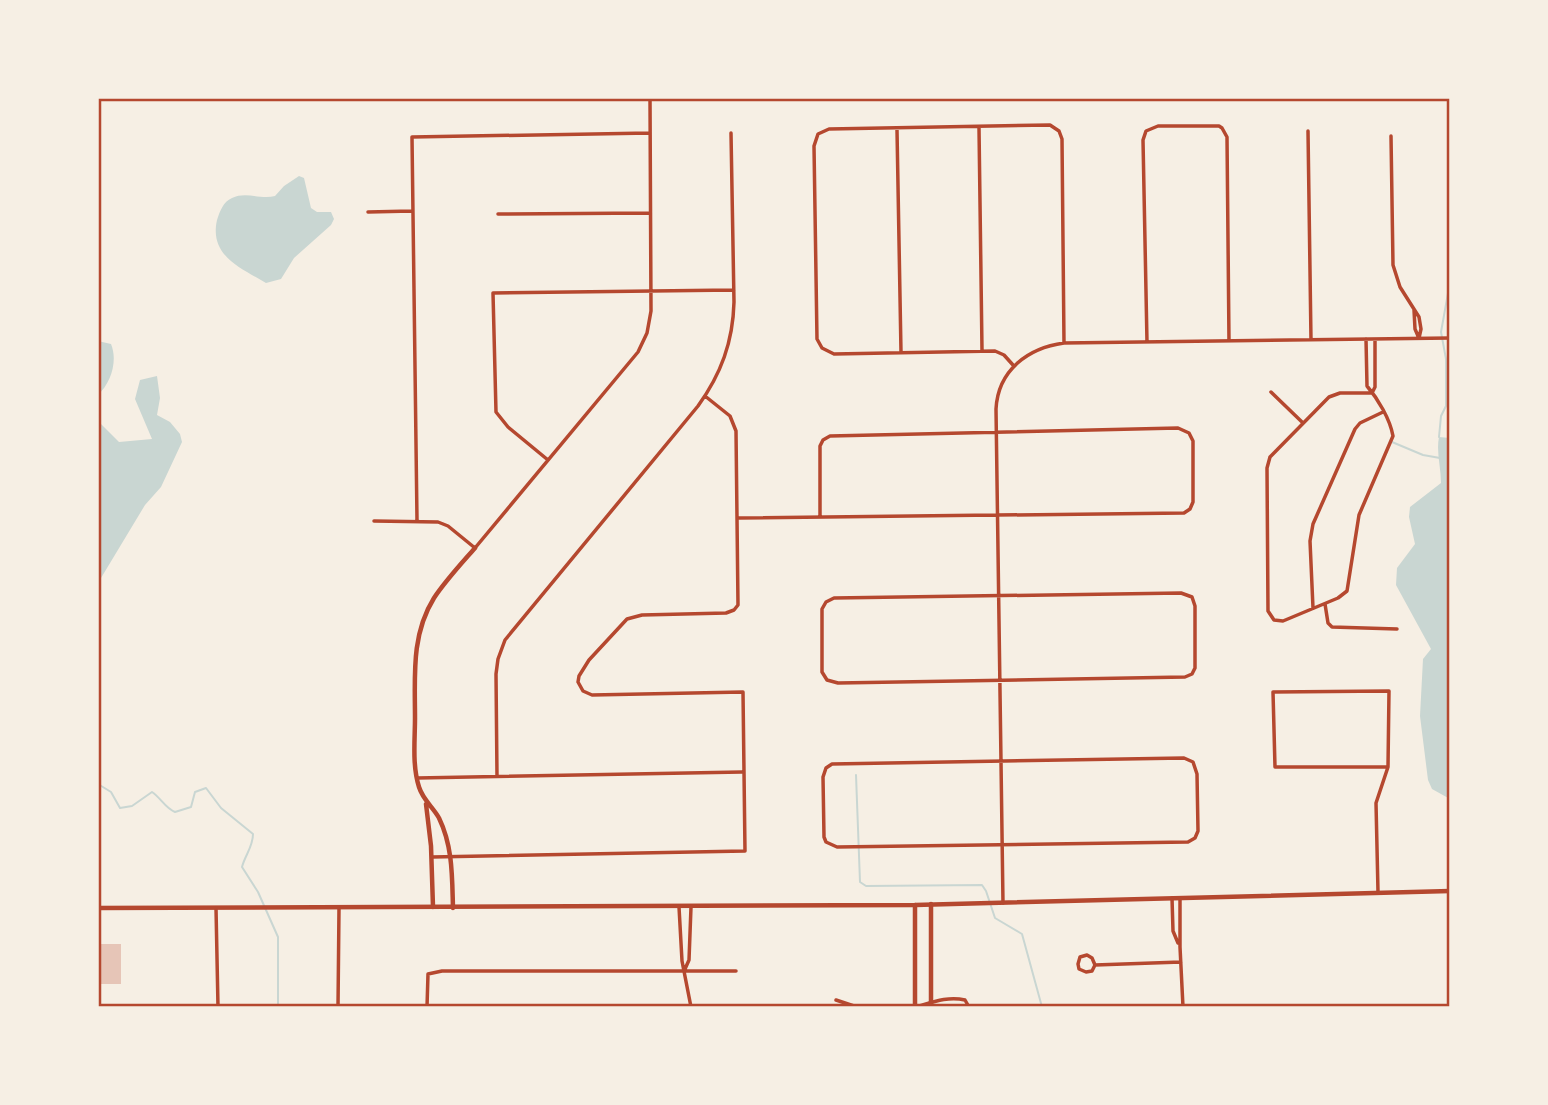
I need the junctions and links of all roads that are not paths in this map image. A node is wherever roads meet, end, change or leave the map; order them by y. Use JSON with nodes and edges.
{"nodes":[{"id":1,"x":650,"y":98,"type":"edge"},
{"id":2,"x":979,"y":128,"type":"junction"},
{"id":3,"x":897,"y":129,"type":"junction"},
{"id":4,"x":1308,"y":131,"type":"dead end"},
{"id":5,"x":650,"y":133,"type":"junction"},
{"id":6,"x":731,"y":133,"type":"dead end"},
{"id":7,"x":1391,"y":135,"type":"dead end"},
{"id":8,"x":412,"y":211,"type":"junction"},
{"id":9,"x":368,"y":212,"type":"dead end"},
{"id":10,"x":650,"y":213,"type":"junction"},
{"id":11,"x":498,"y":214,"type":"dead end"},
{"id":12,"x":734,"y":290,"type":"junction"},
{"id":13,"x":651,"y":292,"type":"junction"},
{"id":14,"x":1419,"y":338,"type":"junction"},
{"id":15,"x":1450,"y":338,"type":"edge"},
{"id":16,"x":1366,"y":339,"type":"junction"},
{"id":17,"x":1375,"y":339,"type":"junction"},
{"id":18,"x":1311,"y":340,"type":"junction"},
{"id":19,"x":1229,"y":341,"type":"junction"},
{"id":20,"x":1147,"y":342,"type":"junction"},
{"id":21,"x":1064,"y":344,"type":"junction"},
{"id":22,"x":982,"y":350,"type":"junction"},
{"id":23,"x":901,"y":352,"type":"junction"},
{"id":24,"x":1013,"y":365,"type":"junction"},
{"id":25,"x":1271,"y":392,"type":"dead end"},
{"id":26,"x":1372,"y":393,"type":"junction"},
{"id":27,"x":705,"y":396,"type":"junction"},
{"id":28,"x":1383,"y":412,"type":"junction"},
{"id":29,"x":1302,"y":422,"type":"junction"},
{"id":30,"x":996,"y":432,"type":"junction"},
{"id":31,"x":548,"y":460,"type":"junction"},
{"id":32,"x":997,"y":514,"type":"junction"},
{"id":33,"x":820,"y":517,"type":"junction"},
{"id":34,"x":738,"y":518,"type":"junction"},
{"id":35,"x":417,"y":520,"type":"junction"},
{"id":36,"x":374,"y":521,"type":"dead end"},
{"id":37,"x":475,"y":548,"type":"junction"},
{"id":38,"x":999,"y":597,"type":"junction"},
{"id":39,"x":1325,"y":604,"type":"junction"},
{"id":40,"x":1313,"y":608,"type":"junction"},
{"id":41,"x":1397,"y":629,"type":"dead end"},
{"id":42,"x":1000,"y":680,"type":"junction"},
{"id":43,"x":1002,"y":762,"type":"junction"},
{"id":44,"x":1388,"y":767,"type":"junction"},
{"id":45,"x":742,"y":772,"type":"junction"},
{"id":46,"x":497,"y":776,"type":"junction"},
{"id":47,"x":417,"y":778,"type":"junction"},
{"id":48,"x":426,"y":803,"type":"junction"},
{"id":49,"x":1002,"y":844,"type":"junction"},
{"id":50,"x":450,"y":856,"type":"junction"},
{"id":51,"x":432,"y":857,"type":"junction"},
{"id":52,"x":1450,"y":891,"type":"edge"},
{"id":53,"x":1378,"y":892,"type":"junction"},
{"id":54,"x":1172,"y":898,"type":"junction"},
{"id":55,"x":1180,"y":898,"type":"junction"},
{"id":56,"x":1003,"y":902,"type":"junction"},
{"id":57,"x":931,"y":904,"type":"junction"},
{"id":58,"x":915,"y":905,"type":"junction"},
{"id":59,"x":433,"y":907,"type":"junction"},
{"id":60,"x":680,"y":907,"type":"junction"},
{"id":61,"x":691,"y":907,"type":"junction"},
{"id":62,"x":98,"y":908,"type":"edge"},
{"id":63,"x":216,"y":908,"type":"junction"},
{"id":64,"x":339,"y":908,"type":"junction"},
{"id":65,"x":453,"y":908,"type":"junction"},
{"id":66,"x":1180,"y":947,"type":"junction"},
{"id":67,"x":1181,"y":962,"type":"junction"},
{"id":68,"x":1095,"y":965,"type":"junction"},
{"id":69,"x":685,"y":971,"type":"junction"},
{"id":70,"x":736,"y":971,"type":"dead end"},
{"id":71,"x":836,"y":1000,"type":"dead end"},
{"id":72,"x":931,"y":1005,"type":"edge"},
{"id":73,"x":218,"y":1007,"type":"edge"},
{"id":74,"x":338,"y":1007,"type":"edge"},
{"id":75,"x":427,"y":1007,"type":"edge"},
{"id":76,"x":691,"y":1007,"type":"edge"},
{"id":77,"x":857,"y":1007,"type":"edge"},
{"id":78,"x":916,"y":1007,"type":"edge"},
{"id":79,"x":969,"y":1007,"type":"edge"},
{"id":80,"x":1183,"y":1007,"type":"edge"}],
"edges":[{"from":1,"to":5,"type":"street"},
{"from":2,"to":3,"type":"street"},
{"from":2,"to":21,"type":"street"},
{"from":2,"to":22,"type":"street"},
{"from":3,"to":23,"type":"street"},
{"from":3,"to":23,"type":"street"},
{"from":4,"to":18,"type":"street"},
{"from":5,"to":8,"type":"street"},
{"from":5,"to":10,"type":"street"},
{"from":6,"to":12,"type":"street"},
{"from":7,"to":14,"type":"street"},
{"from":8,"to":9,"type":"street"},
{"from":8,"to":35,"type":"street"},
{"from":10,"to":11,"type":"street"},
{"from":10,"to":13,"type":"street"},
{"from":12,"to":13,"type":"street"},
{"from":12,"to":27,"type":"street"},
{"from":13,"to":31,"type":"street"},
{"from":13,"to":31,"type":"street"},
{"from":14,"to":15,"type":"street"},
{"from":14,"to":17,"type":"street"},
{"from":16,"to":17,"type":"street"},
{"from":16,"to":18,"type":"street"},
{"from":16,"to":26,"type":"street"},
{"from":17,"to":26,"type":"street"},
{"from":18,"to":19,"type":"street"},
{"from":19,"to":20,"type":"street"},
{"from":19,"to":20,"type":"street"},
{"from":20,"to":21,"type":"street"},
{"from":21,"to":24,"type":"street"},
{"from":22,"to":23,"type":"street"},
{"from":22,"to":24,"type":"street"},
{"from":24,"to":30,"type":"street"},
{"from":25,"to":29,"type":"street"},
{"from":26,"to":28,"type":"street"},
{"from":26,"to":29,"type":"street"},
{"from":27,"to":34,"type":"street"},
{"from":27,"to":46,"type":"street"},
{"from":28,"to":39,"type":"street"},
{"from":28,"to":40,"type":"street"},
{"from":29,"to":40,"type":"street"},
{"from":30,"to":32,"type":"street"},
{"from":30,"to":32,"type":"street"},
{"from":30,"to":33,"type":"street"},
{"from":31,"to":37,"type":"street"},
{"from":32,"to":33,"type":"street"},
{"from":32,"to":38,"type":"street"},
{"from":33,"to":34,"type":"street"},
{"from":34,"to":45,"type":"street"},
{"from":35,"to":36,"type":"street"},
{"from":35,"to":37,"type":"street"},
{"from":37,"to":47,"type":"main road"},
{"from":38,"to":42,"type":"street"},
{"from":38,"to":42,"type":"street"},
{"from":38,"to":42,"type":"street"},
{"from":39,"to":40,"type":"street"},
{"from":39,"to":41,"type":"street"},
{"from":42,"to":43,"type":"street"},
{"from":43,"to":49,"type":"street"},
{"from":43,"to":49,"type":"street"},
{"from":43,"to":49,"type":"street"},
{"from":44,"to":44,"type":"street"},
{"from":44,"to":53,"type":"street"},
{"from":45,"to":46,"type":"street"},
{"from":45,"to":50,"type":"street"},
{"from":46,"to":47,"type":"street"},
{"from":47,"to":48,"type":"main road"},
{"from":48,"to":50,"type":"main road"},
{"from":48,"to":51,"type":"main road"},
{"from":49,"to":56,"type":"street"},
{"from":50,"to":51,"type":"street"},
{"from":50,"to":65,"type":"main road"},
{"from":51,"to":59,"type":"main road"},
{"from":52,"to":53,"type":"main road"},
{"from":53,"to":55,"type":"main road"},
{"from":54,"to":55,"type":"main road"},
{"from":54,"to":56,"type":"main road"},
{"from":54,"to":66,"type":"street"},
{"from":55,"to":66,"type":"street"},
{"from":56,"to":57,"type":"main road"},
{"from":57,"to":58,"type":"main road"},
{"from":57,"to":72,"type":"main road"},
{"from":58,"to":61,"type":"main road"},
{"from":58,"to":78,"type":"main road"},
{"from":59,"to":64,"type":"main road"},
{"from":59,"to":65,"type":"main road"},
{"from":60,"to":61,"type":"main road"},
{"from":60,"to":65,"type":"main road"},
{"from":60,"to":69,"type":"street"},
{"from":61,"to":69,"type":"street"},
{"from":62,"to":63,"type":"main road"},
{"from":63,"to":64,"type":"main road"},
{"from":63,"to":73,"type":"street"},
{"from":64,"to":74,"type":"street"},
{"from":66,"to":67,"type":"street"},
{"from":67,"to":68,"type":"street"},
{"from":67,"to":80,"type":"street"},
{"from":68,"to":68,"type":"street"},
{"from":69,"to":70,"type":"street"},
{"from":69,"to":75,"type":"street"},
{"from":69,"to":76,"type":"street"},
{"from":71,"to":77,"type":"street"},
{"from":72,"to":78,"type":"street"},
{"from":72,"to":79,"type":"street"}]}
